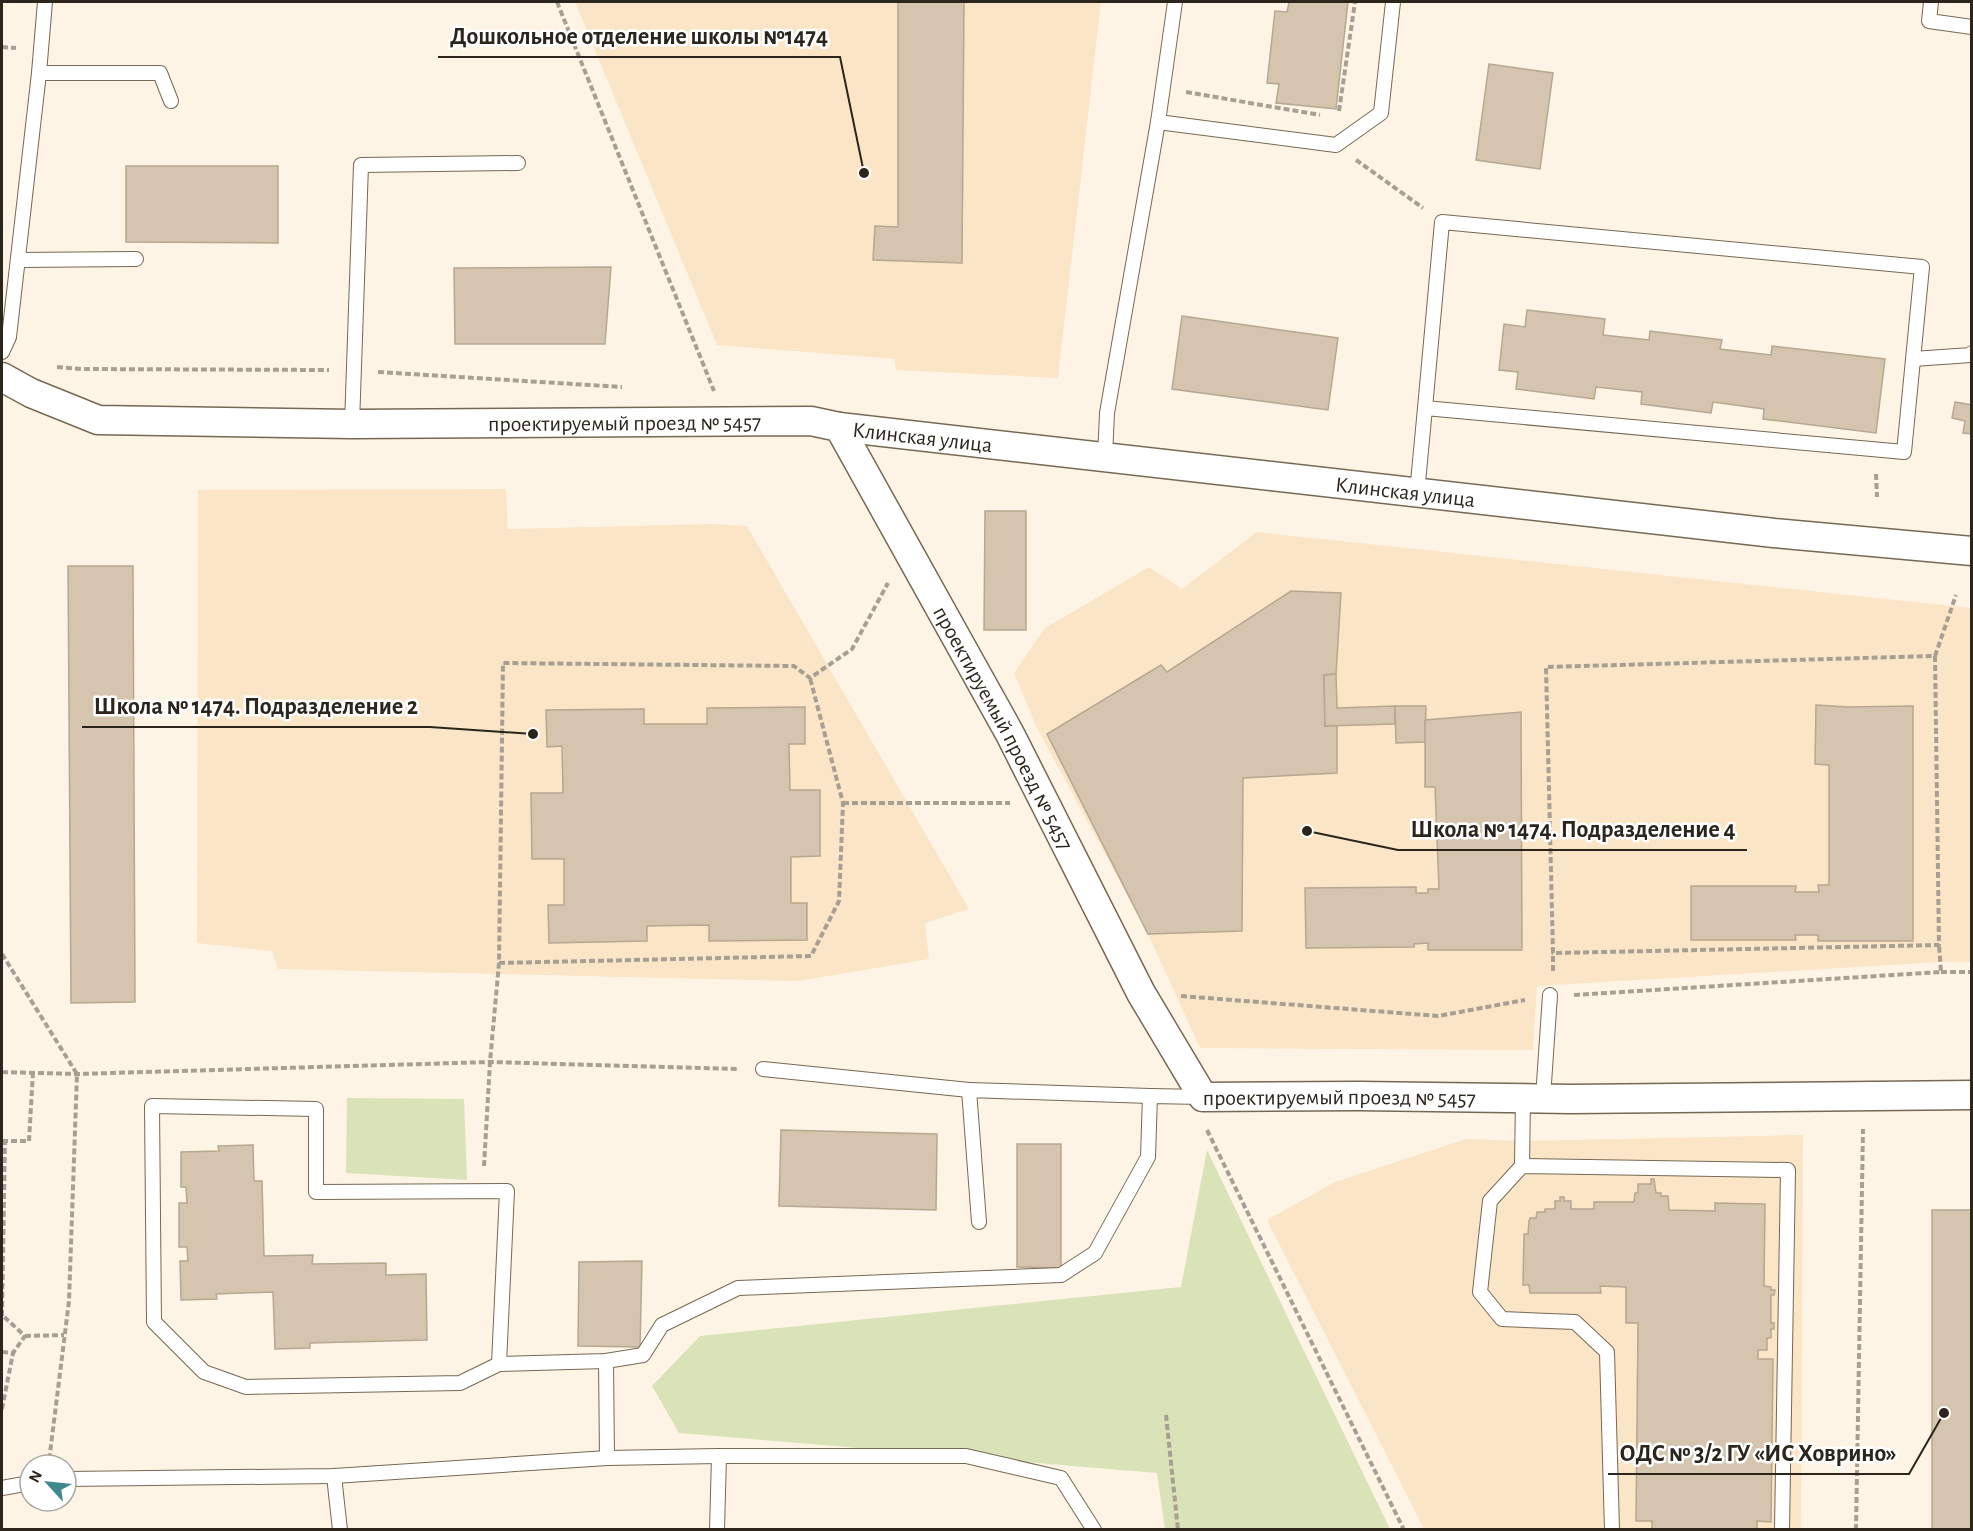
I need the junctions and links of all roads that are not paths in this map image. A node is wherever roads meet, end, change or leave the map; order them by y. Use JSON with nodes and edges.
{"nodes":[{"id":1,"x":45,"y":2,"type":"edge"},
{"id":2,"x":1175,"y":2,"type":"edge"},
{"id":3,"x":1393,"y":2,"type":"edge"},
{"id":4,"x":1931,"y":2,"type":"edge"},
{"id":5,"x":1971,"y":27,"type":"edge"},
{"id":6,"x":39,"y":73,"type":"junction"},
{"id":7,"x":171,"y":100,"type":"dead end"},
{"id":8,"x":1158,"y":122,"type":"junction"},
{"id":9,"x":518,"y":163,"type":"dead end"},
{"id":10,"x":136,"y":259,"type":"dead end"},
{"id":11,"x":18,"y":260,"type":"junction"},
{"id":12,"x":2,"y":352,"type":"edge"},
{"id":13,"x":1971,"y":353,"type":"edge"},
{"id":14,"x":1913,"y":359,"type":"junction"},
{"id":15,"x":2,"y":377,"type":"edge"},
{"id":16,"x":1425,"y":408,"type":"junction"},
{"id":17,"x":352,"y":424,"type":"junction"},
{"id":18,"x":839,"y":427,"type":"junction"},
{"id":19,"x":1105,"y":457,"type":"junction"},
{"id":20,"x":1417,"y":493,"type":"junction"},
{"id":21,"x":1971,"y":551,"type":"edge"},
{"id":22,"x":1550,"y":995,"type":"dead end"},
{"id":23,"x":763,"y":1069,"type":"road end"},
{"id":24,"x":969,"y":1090,"type":"junction"},
{"id":25,"x":1971,"y":1095,"type":"edge"},
{"id":26,"x":1150,"y":1096,"type":"junction"},
{"id":27,"x":1203,"y":1097,"type":"junction"},
{"id":28,"x":1533,"y":1098,"type":"junction"},
{"id":29,"x":1522,"y":1166,"type":"junction"},
{"id":30,"x":979,"y":1222,"type":"dead end"},
{"id":31,"x":606,"y":1361,"type":"junction"},
{"id":32,"x":499,"y":1364,"type":"junction"},
{"id":33,"x":719,"y":1456,"type":"junction"},
{"id":34,"x":607,"y":1458,"type":"junction"},
{"id":35,"x":334,"y":1476,"type":"junction"},
{"id":36,"x":78,"y":1479,"type":"edge"},
{"id":37,"x":18,"y":1485,"type":"edge"},
{"id":38,"x":2,"y":1488,"type":"edge"},
{"id":39,"x":340,"y":1530,"type":"edge"},
{"id":40,"x":717,"y":1530,"type":"edge"},
{"id":41,"x":1094,"y":1530,"type":"edge"},
{"id":42,"x":1612,"y":1530,"type":"edge"},
{"id":43,"x":1782,"y":1530,"type":"edge"}],
"edges":[{"from":1,"to":6,"type":"lane"},
{"from":2,"to":8,"type":"lane"},
{"from":3,"to":8,"type":"lane"},
{"from":4,"to":5,"type":"lane"},
{"from":6,"to":7,"type":"lane"},
{"from":6,"to":11,"type":"lane"},
{"from":8,"to":19,"type":"lane"},
{"from":9,"to":17,"type":"lane"},
{"from":10,"to":11,"type":"lane"},
{"from":11,"to":12,"type":"lane"},
{"from":13,"to":14,"type":"lane"},
{"from":14,"to":16,"type":"lane"},
{"from":14,"to":16,"type":"lane"},
{"from":15,"to":17,"type":"street","name":"проектируемый проезд № 5457"},
{"from":16,"to":20,"type":"lane"},
{"from":17,"to":18,"type":"street","name":"проектируемый проезд № 5457"},
{"from":18,"to":19,"type":"street","name":"Клинская улица"},
{"from":18,"to":27,"type":"street","name":"проектируемый проезд № 5457"},
{"from":19,"to":20,"type":"street","name":"Клинская улица"},
{"from":20,"to":21,"type":"street","name":"Клинская улица"},
{"from":22,"to":28,"type":"lane"},
{"from":23,"to":24,"type":"lane"},
{"from":24,"to":26,"type":"lane"},
{"from":24,"to":30,"type":"lane"},
{"from":25,"to":28,"type":"street","name":"проектируемый проезд № 5457"},
{"from":26,"to":27,"type":"lane"},
{"from":26,"to":31,"type":"lane"},
{"from":27,"to":28,"type":"street","name":"проектируемый проезд № 5457"},
{"from":28,"to":29,"type":"lane"},
{"from":29,"to":42,"type":"lane"},
{"from":29,"to":43,"type":"lane"},
{"from":31,"to":32,"type":"lane"},
{"from":31,"to":34,"type":"lane"},
{"from":32,"to":32,"type":"lane"},
{"from":33,"to":34,"type":"lane"},
{"from":33,"to":40,"type":"lane"},
{"from":33,"to":41,"type":"lane"},
{"from":34,"to":35,"type":"lane"},
{"from":35,"to":36,"type":"lane"},
{"from":35,"to":39,"type":"lane"},
{"from":37,"to":38,"type":"lane"}]}
